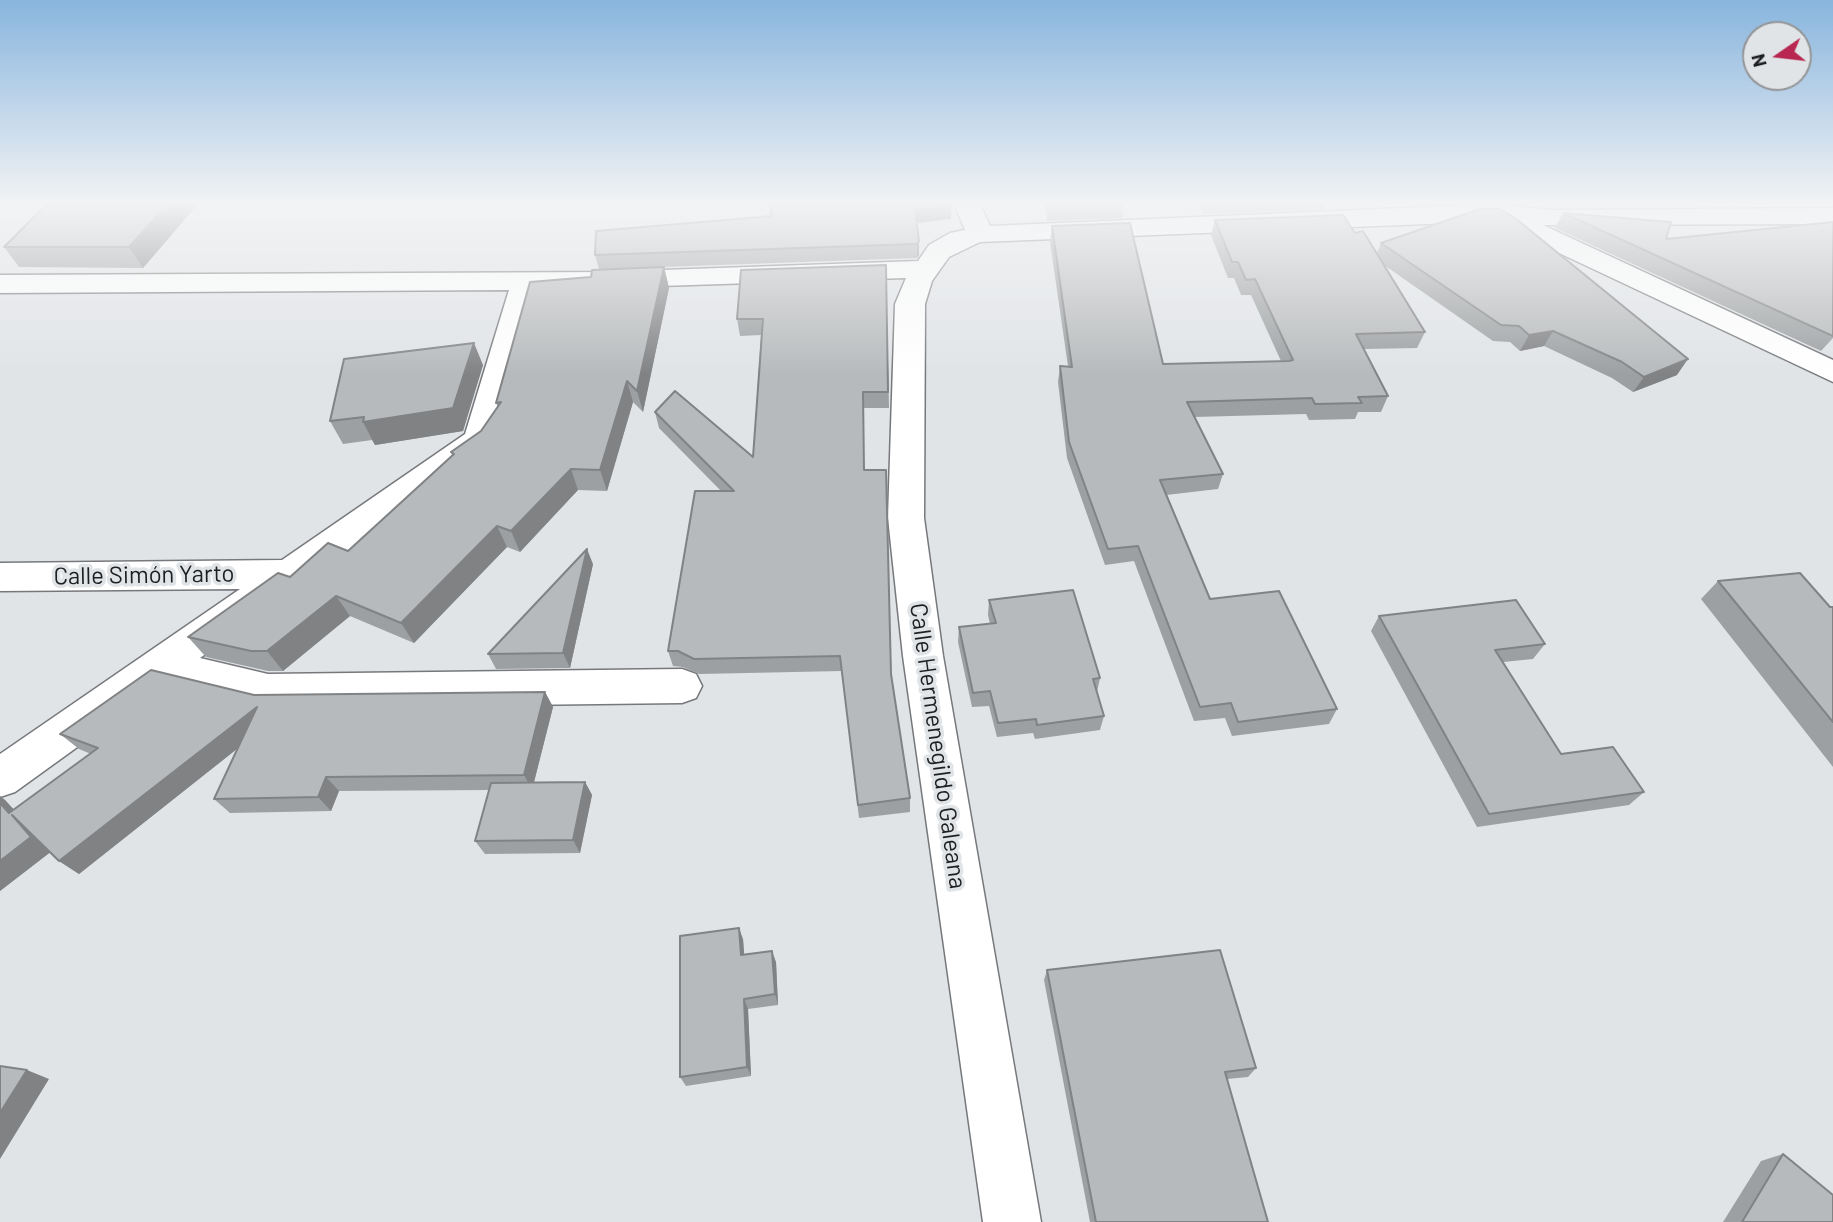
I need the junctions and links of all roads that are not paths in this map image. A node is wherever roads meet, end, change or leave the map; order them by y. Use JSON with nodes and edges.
{"nodes":[{"id":1,"x":931,"y":261,"type":"edge"},
{"id":2,"x":1598,"y":261,"type":"edge"},
{"id":3,"x":925,"y":269,"type":"junction"},
{"id":4,"x":526,"y":281,"type":"junction"},
{"id":5,"x":0,"y":284,"type":"edge"},
{"id":6,"x":1833,"y":372,"type":"edge"},
{"id":7,"x":288,"y":575,"type":"junction"},
{"id":8,"x":0,"y":577,"type":"edge"},
{"id":9,"x":160,"y":665,"type":"junction"},
{"id":10,"x":682,"y":686,"type":"dead end"},
{"id":11,"x":0,"y":778,"type":"edge"},
{"id":12,"x":1012,"y":1222,"type":"edge"}],
"edges":[{"from":1,"to":3,"type":"street"},
{"from":2,"to":6,"type":"street"},
{"from":3,"to":4,"type":"street"},
{"from":3,"to":12,"type":"street","name":"Calle Hermenegildo Galeana"},
{"from":4,"to":5,"type":"street"},
{"from":4,"to":7,"type":"street"},
{"from":7,"to":8,"type":"street","name":"Calle Simón Yarto"},
{"from":7,"to":9,"type":"street"},
{"from":9,"to":10,"type":"street"},
{"from":9,"to":11,"type":"street"}]}
